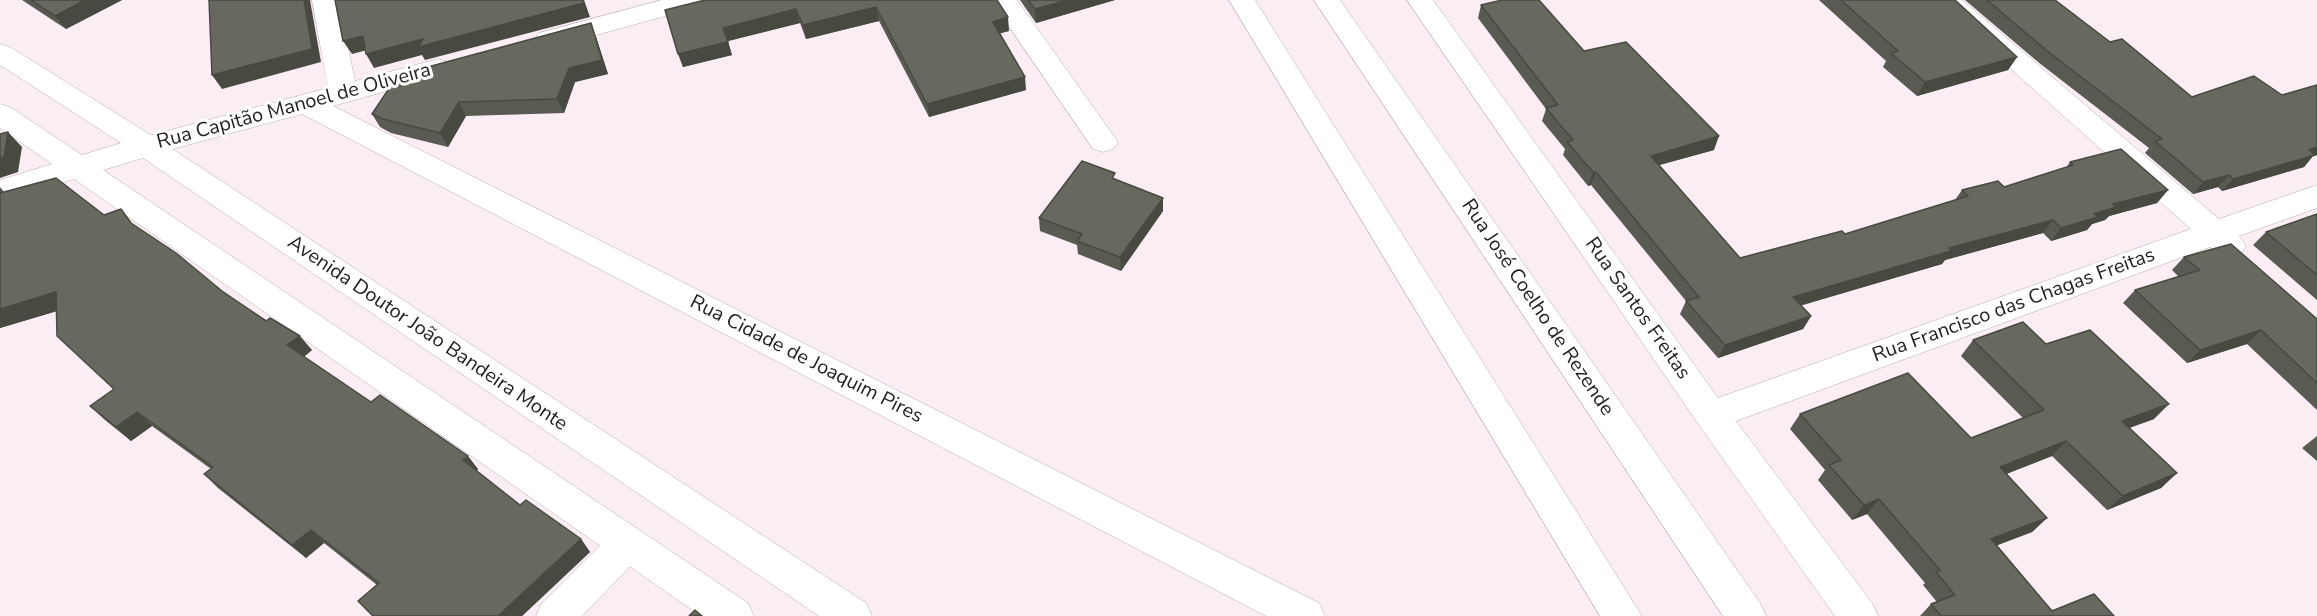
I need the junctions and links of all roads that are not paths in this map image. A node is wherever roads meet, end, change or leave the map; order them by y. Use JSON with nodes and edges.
{"nodes":[{"id":1,"x":325,"y":0,"type":"edge"},
{"id":2,"x":693,"y":0,"type":"edge"},
{"id":3,"x":1004,"y":0,"type":"edge"},
{"id":4,"x":1242,"y":0,"type":"edge"},
{"id":5,"x":1327,"y":0,"type":"edge"},
{"id":6,"x":1420,"y":0,"type":"edge"},
{"id":7,"x":1946,"y":0,"type":"edge"},
{"id":8,"x":523,"y":45,"type":"edge"},
{"id":9,"x":0,"y":53,"type":"edge"},
{"id":10,"x":467,"y":60,"type":"edge"},
{"id":11,"x":342,"y":94,"type":"junction"},
{"id":12,"x":306,"y":104,"type":"junction"},
{"id":13,"x":0,"y":114,"type":"edge"},
{"id":14,"x":1103,"y":142,"type":"dead end"},
{"id":15,"x":147,"y":146,"type":"junction"},
{"id":16,"x":80,"y":167,"type":"junction"},
{"id":17,"x":0,"y":191,"type":"edge"},
{"id":18,"x":2317,"y":196,"type":"edge"},
{"id":19,"x":2215,"y":234,"type":"junction"},
{"id":20,"x":2249,"y":263,"type":"edge"},
{"id":21,"x":1711,"y":415,"type":"junction"},
{"id":22,"x":627,"y":544,"type":"junction"},
{"id":23,"x":556,"y":616,"type":"edge"},
{"id":24,"x":734,"y":616,"type":"edge"},
{"id":25,"x":852,"y":616,"type":"edge"},
{"id":26,"x":1305,"y":616,"type":"edge"},
{"id":27,"x":1622,"y":616,"type":"edge"},
{"id":28,"x":1746,"y":616,"type":"edge"},
{"id":29,"x":1858,"y":616,"type":"edge"}],
"edges":[{"from":1,"to":11,"type":"street"},
{"from":2,"to":8,"type":"street"},
{"from":3,"to":14,"type":"street"},
{"from":4,"to":27,"type":"street"},
{"from":5,"to":28,"type":"street","name":"Rua José Coelho de Rezende"},
{"from":6,"to":21,"type":"street","name":"Rua Santos Freitas"},
{"from":7,"to":19,"type":"street"},
{"from":9,"to":15,"type":"street","name":"Avenida Doutor João Bandeira Monte"},
{"from":10,"to":11,"type":"street","name":"Rua Capitão Manoel de Oliveira"},
{"from":11,"to":12,"type":"street","name":"Rua Capitão Manoel de Oliveira"},
{"from":12,"to":15,"type":"street","name":"Rua Capitão Manoel de Oliveira"},
{"from":12,"to":26,"type":"street","name":"Rua Cidade de Joaquim Pires"},
{"from":13,"to":16,"type":"street"},
{"from":15,"to":16,"type":"street","name":"Rua Capitão Manoel de Oliveira"},
{"from":15,"to":25,"type":"street","name":"Avenida Doutor João Bandeira Monte"},
{"from":16,"to":17,"type":"street","name":"Rua Capitão Manoel de Oliveira"},
{"from":16,"to":22,"type":"street"},
{"from":18,"to":19,"type":"street","name":"Rua Francisco das Chagas Freitas"},
{"from":19,"to":20,"type":"street"},
{"from":19,"to":21,"type":"street","name":"Rua Francisco das Chagas Freitas"},
{"from":21,"to":29,"type":"street","name":"Rua Santos Freitas"},
{"from":22,"to":23,"type":"street"},
{"from":22,"to":24,"type":"street"}]}
